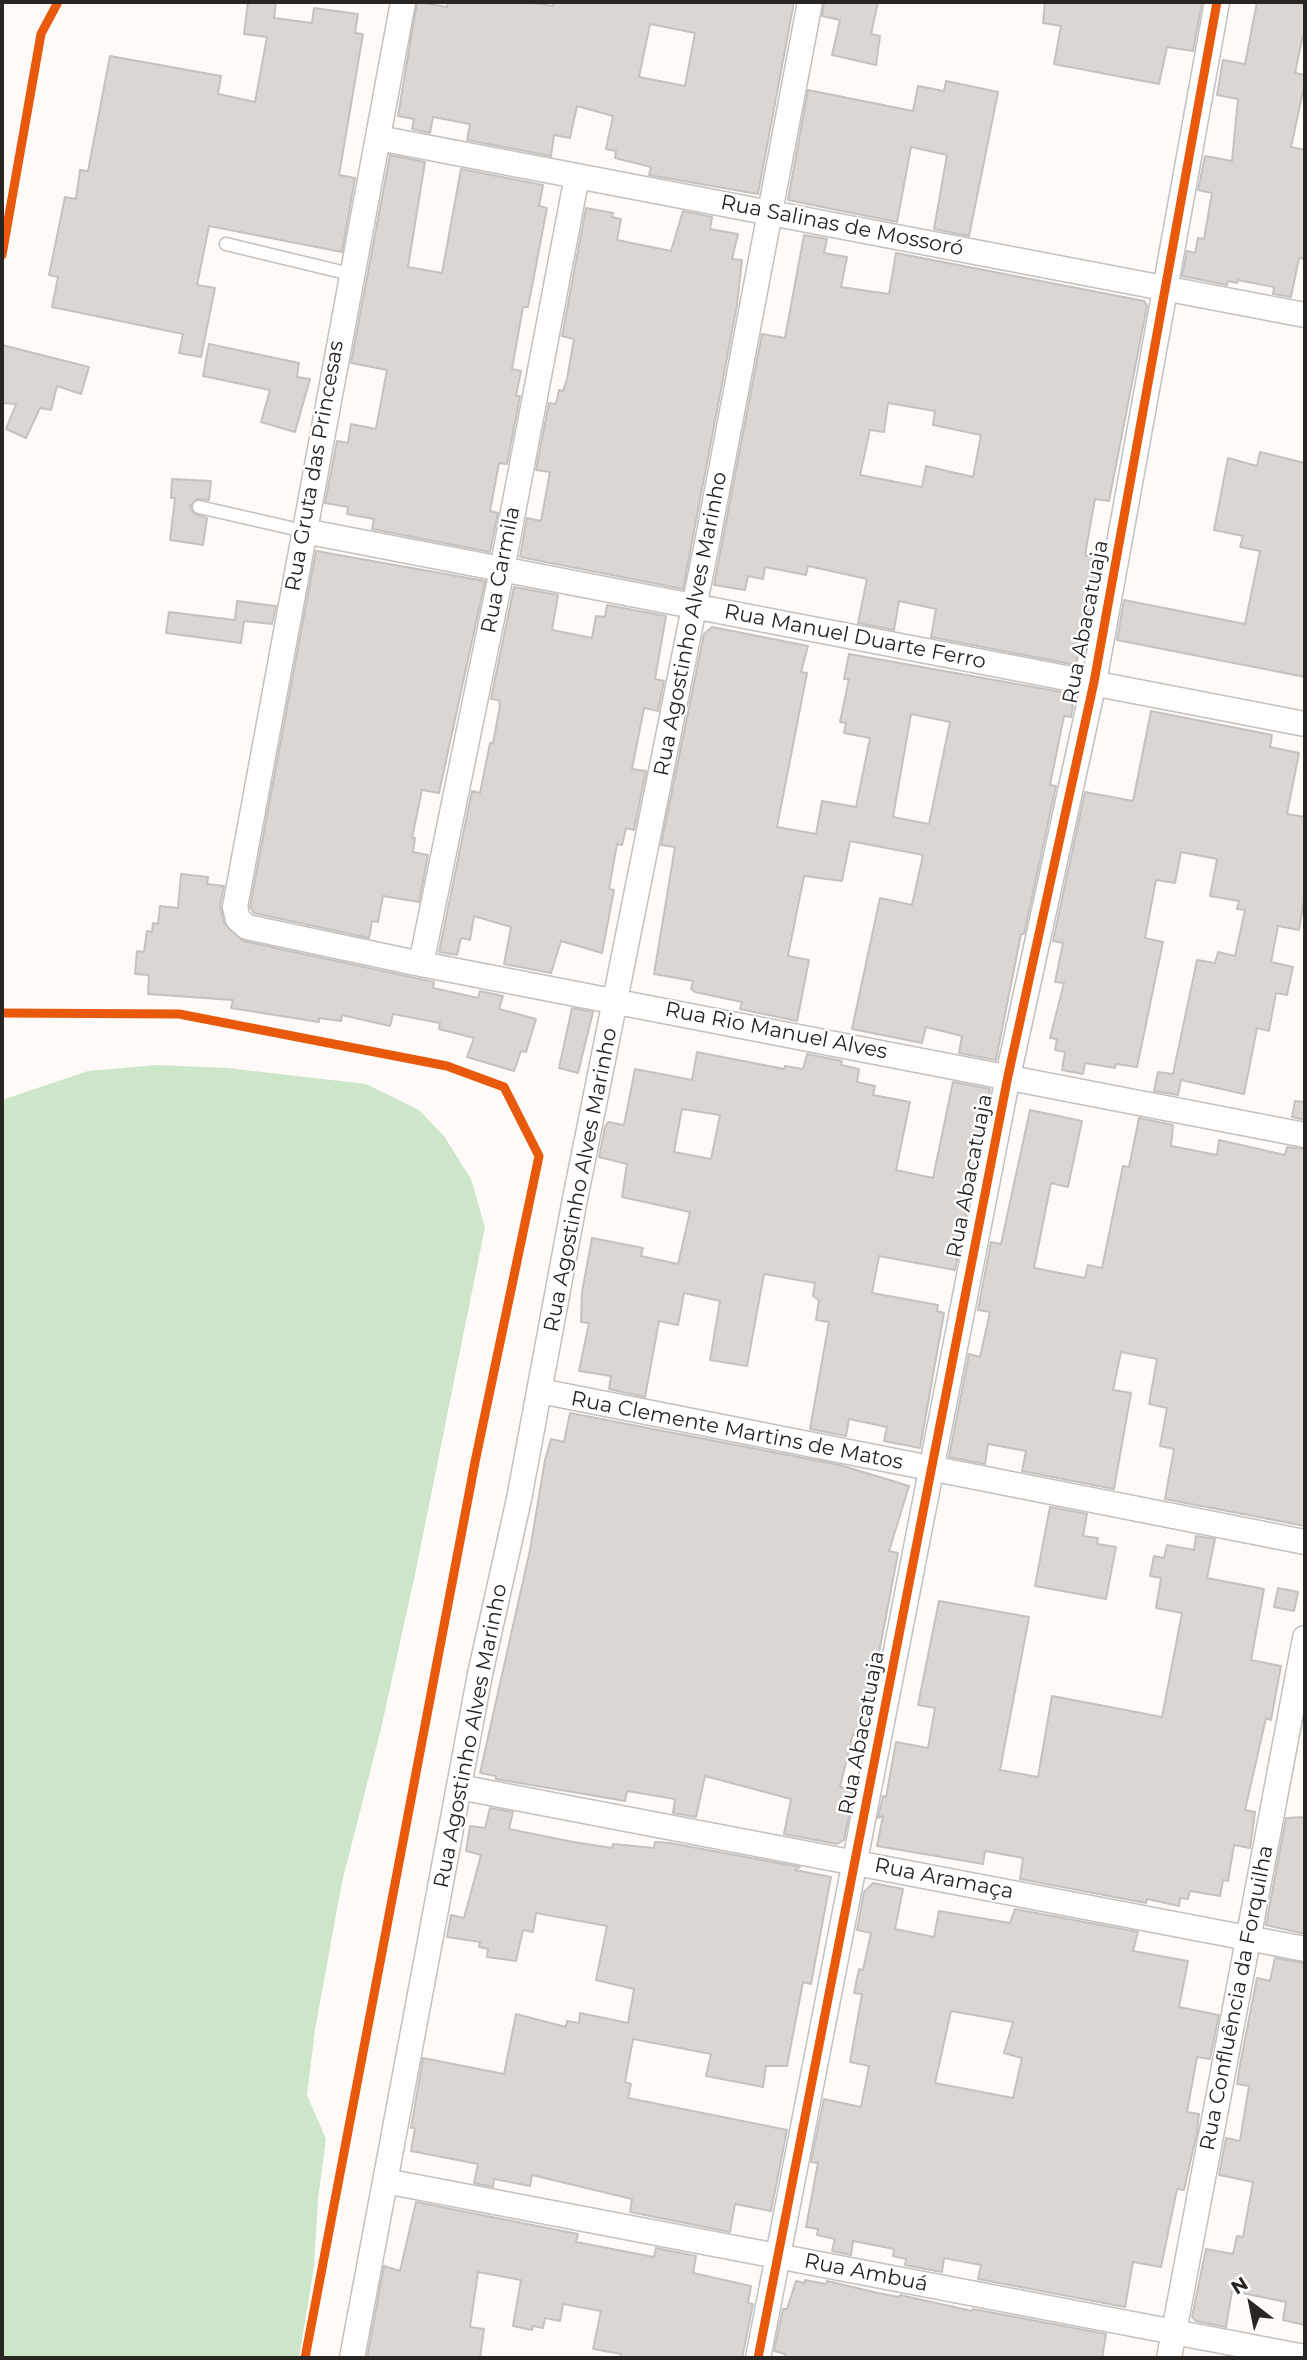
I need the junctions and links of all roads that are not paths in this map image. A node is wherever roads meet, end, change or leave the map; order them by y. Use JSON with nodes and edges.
{"nodes":[{"id":1,"x":403,"y":2,"type":"edge"},
{"id":2,"x":810,"y":2,"type":"edge"},
{"id":3,"x":1217,"y":2,"type":"edge"},
{"id":4,"x":378,"y":138,"type":"junction"},
{"id":5,"x":577,"y":176,"type":"junction"},
{"id":6,"x":770,"y":213,"type":"junction"},
{"id":7,"x":226,"y":244,"type":"dead end"},
{"id":8,"x":351,"y":274,"type":"junction"},
{"id":9,"x":1165,"y":288,"type":"junction"},
{"id":10,"x":1305,"y":315,"type":"edge"},
{"id":11,"x":200,"y":507,"type":"dead end"},
{"id":12,"x":304,"y":531,"type":"junction"},
{"id":13,"x":502,"y":570,"type":"junction"},
{"id":14,"x":694,"y":606,"type":"junction"},
{"id":15,"x":1094,"y":682,"type":"junction"},
{"id":16,"x":1305,"y":724,"type":"edge"},
{"id":17,"x":247,"y":927,"type":"joint"},
{"id":18,"x":421,"y":964,"type":"junction"},
{"id":19,"x":616,"y":1000,"type":"junction"},
{"id":20,"x":1008,"y":1076,"type":"junction"},
{"id":21,"x":1305,"y":1135,"type":"edge"},
{"id":22,"x":540,"y":1391,"type":"junction"},
{"id":23,"x":930,"y":1470,"type":"junction"},
{"id":24,"x":1305,"y":1542,"type":"edge"},
{"id":25,"x":1305,"y":1638,"type":"edge"},
{"id":26,"x":460,"y":1787,"type":"junction"},
{"id":27,"x":855,"y":1862,"type":"junction"},
{"id":28,"x":1248,"y":1938,"type":"junction"},
{"id":29,"x":1305,"y":1949,"type":"edge"},
{"id":30,"x":385,"y":2181,"type":"junction"},
{"id":31,"x":778,"y":2256,"type":"junction"},
{"id":32,"x":1174,"y":2331,"type":"junction"},
{"id":33,"x":1305,"y":2357,"type":"edge"},
{"id":34,"x":352,"y":2358,"type":"edge"},
{"id":35,"x":758,"y":2358,"type":"edge"},
{"id":36,"x":1169,"y":2358,"type":"edge"}],
"edges":[{"from":1,"to":4,"type":"street","name":"Rua Gruta das Princesas"},
{"from":2,"to":6,"type":"street","name":"Rua Agostinho Alves Marinho"},
{"from":3,"to":9,"type":"street","name":"Rua Abacatuaja"},
{"from":4,"to":5,"type":"street","name":"Rua Salinas de Mossoró"},
{"from":4,"to":8,"type":"street","name":"Rua Gruta das Princesas"},
{"from":5,"to":6,"type":"street","name":"Rua Salinas de Mossoró"},
{"from":5,"to":13,"type":"street","name":"Rua Carmila"},
{"from":6,"to":9,"type":"street","name":"Rua Salinas de Mossoró"},
{"from":6,"to":14,"type":"street","name":"Rua Agostinho Alves Marinho"},
{"from":7,"to":8,"type":"lane"},
{"from":8,"to":12,"type":"street","name":"Rua Gruta das Princesas"},
{"from":9,"to":10,"type":"street","name":"Rua Salinas de Mossoró"},
{"from":9,"to":15,"type":"street","name":"Rua Abacatuaja"},
{"from":11,"to":12,"type":"lane","name":"Rua Manuel Duarte Ferro"},
{"from":12,"to":13,"type":"street","name":"Rua Manuel Duarte Ferro"},
{"from":12,"to":17,"type":"street","name":"Rua Gruta das Princesas"},
{"from":13,"to":14,"type":"street","name":"Rua Manuel Duarte Ferro"},
{"from":13,"to":18,"type":"street","name":"Rua Carmila"},
{"from":14,"to":15,"type":"street","name":"Rua Manuel Duarte Ferro"},
{"from":14,"to":19,"type":"street","name":"Rua Agostinho Alves Marinho"},
{"from":15,"to":16,"type":"street","name":"Rua Manuel Duarte Ferro"},
{"from":15,"to":20,"type":"street","name":"Rua Abacatuaja"},
{"from":17,"to":18,"type":"street","name":"Rua Rio Manuel Alves"},
{"from":18,"to":19,"type":"street","name":"Rua Rio Manuel Alves"},
{"from":19,"to":20,"type":"street","name":"Rua Rio Manuel Alves"},
{"from":19,"to":22,"type":"street","name":"Rua Agostinho Alves Marinho"},
{"from":20,"to":21,"type":"street","name":"Rua Rio Manuel Alves"},
{"from":20,"to":23,"type":"street","name":"Rua Abacatuaja"},
{"from":22,"to":23,"type":"street","name":"Rua Clemente Martins de Matos"},
{"from":22,"to":26,"type":"street","name":"Rua Agostinho Alves Marinho"},
{"from":23,"to":24,"type":"street","name":"Rua Clemente Martins de Matos"},
{"from":23,"to":27,"type":"street","name":"Rua Abacatuaja"},
{"from":25,"to":28,"type":"street","name":"Rua Confluência da Forquilha"},
{"from":26,"to":27,"type":"street","name":"Rua Aramaça"},
{"from":26,"to":30,"type":"street","name":"Rua Agostinho Alves Marinho"},
{"from":27,"to":28,"type":"street","name":"Rua Aramaça"},
{"from":27,"to":31,"type":"street","name":"Rua Abacatuaja"},
{"from":28,"to":29,"type":"street","name":"Rua Aramaça"},
{"from":28,"to":32,"type":"street","name":"Rua Confluência da Forquilha"},
{"from":30,"to":31,"type":"street","name":"Rua Ambuá"},
{"from":30,"to":34,"type":"street","name":"Rua Agostinho Alves Marinho"},
{"from":31,"to":32,"type":"street","name":"Rua Ambuá"},
{"from":31,"to":35,"type":"street","name":"Rua Abacatuaja"},
{"from":32,"to":33,"type":"street","name":"Rua Ambuá"},
{"from":32,"to":36,"type":"street","name":"Rua Confluência da Forquilha"}]}
